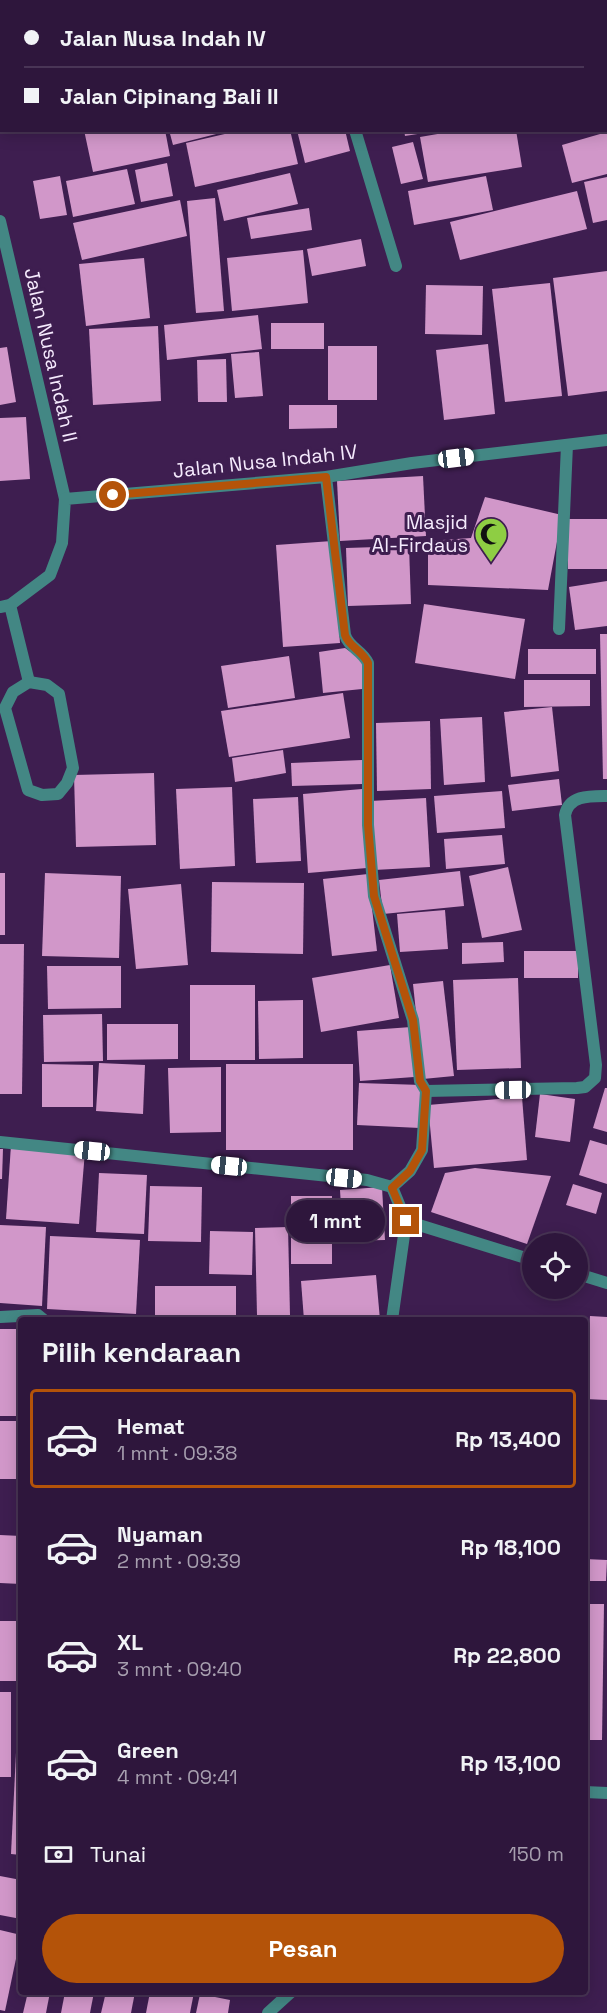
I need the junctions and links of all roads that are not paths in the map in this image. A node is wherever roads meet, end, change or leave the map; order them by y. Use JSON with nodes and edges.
{"nodes":[{"id":1,"x":356,"y":132,"type":"edge"},
{"id":2,"x":0,"y":221,"type":"edge"},
{"id":3,"x":396,"y":266,"type":"dead end"},
{"id":4,"x":607,"y":440,"type":"edge"},
{"id":5,"x":567,"y":445,"type":"junction"},
{"id":6,"x":326,"y":477,"type":"junction"},
{"id":7,"x":65,"y":499,"type":"junction"},
{"id":8,"x":5,"y":606,"type":"edge"},
{"id":9,"x":559,"y":629,"type":"dead end"},
{"id":10,"x":29,"y":682,"type":"junction"},
{"id":11,"x":607,"y":796,"type":"edge"},
{"id":12,"x":426,"y":1091,"type":"junction"},
{"id":13,"x":0,"y":1142,"type":"edge"},
{"id":14,"x":392,"y":1188,"type":"junction"},
{"id":15,"x":406,"y":1221,"type":"junction"},
{"id":16,"x":522,"y":1257,"type":"edge"},
{"id":17,"x":588,"y":1277,"type":"edge"},
{"id":18,"x":607,"y":1283,"type":"edge"},
{"id":19,"x":0,"y":1317,"type":"edge"},
{"id":20,"x":40,"y":1317,"type":"edge"},
{"id":21,"x":392,"y":1317,"type":"edge"},
{"id":22,"x":588,"y":1792,"type":"edge"},
{"id":23,"x":607,"y":1793,"type":"edge"},
{"id":24,"x":288,"y":1995,"type":"edge"},
{"id":25,"x":268,"y":2013,"type":"edge"}],
"edges":[{"from":1,"to":3,"type":"street"},
{"from":2,"to":7,"type":"street","name":"Jalan Nusa Indah II"},
{"from":4,"to":5,"type":"street","name":"Jalan Nusa Indah IV"},
{"from":5,"to":6,"type":"street","name":"Jalan Nusa Indah IV"},
{"from":5,"to":9,"type":"street"},
{"from":6,"to":7,"type":"street","name":"Jalan Nusa Indah IV"},
{"from":6,"to":12,"type":"street"},
{"from":7,"to":8,"type":"street"},
{"from":8,"to":10,"type":"street"},
{"from":10,"to":10,"type":"street"},
{"from":11,"to":12,"type":"street"},
{"from":12,"to":14,"type":"street"},
{"from":13,"to":14,"type":"street"},
{"from":14,"to":15,"type":"street"},
{"from":15,"to":16,"type":"street"},
{"from":15,"to":21,"type":"street"},
{"from":17,"to":18,"type":"street"},
{"from":19,"to":20,"type":"street"},
{"from":22,"to":23,"type":"street"},
{"from":24,"to":25,"type":"street"}]}
